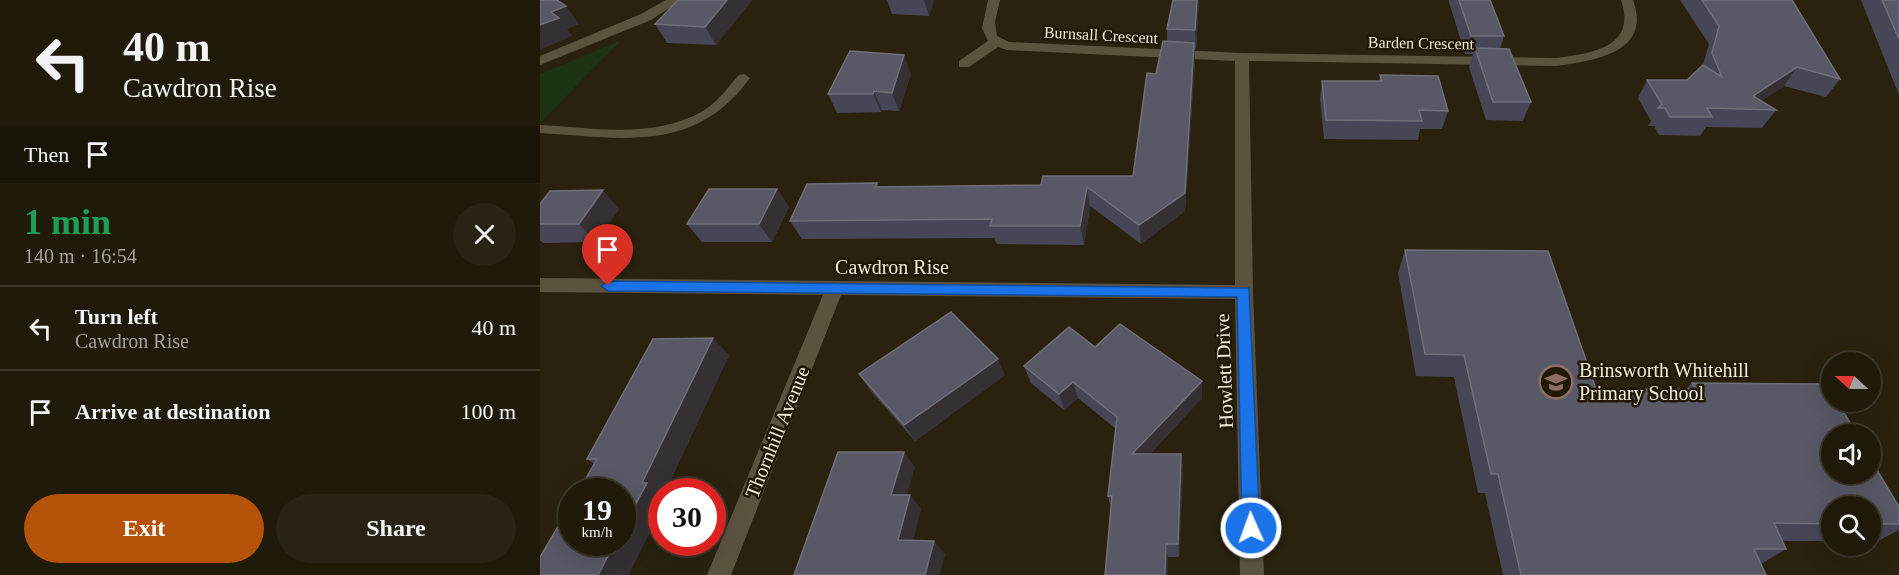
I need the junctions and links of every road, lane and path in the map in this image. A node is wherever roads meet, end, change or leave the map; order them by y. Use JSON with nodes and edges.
{"nodes":[{"id":1,"x":675,"y":0,"type":"edge"},
{"id":2,"x":994,"y":0,"type":"edge"},
{"id":3,"x":1627,"y":0,"type":"edge"},
{"id":4,"x":996,"y":42,"type":"junction"},
{"id":5,"x":1242,"y":57,"type":"junction"},
{"id":6,"x":540,"y":62,"type":"edge"},
{"id":7,"x":964,"y":64,"type":"dead end"},
{"id":8,"x":744,"y":78,"type":"dead end"},
{"id":9,"x":540,"y":129,"type":"edge"},
{"id":10,"x":540,"y":285,"type":"edge"},
{"id":11,"x":834,"y":290,"type":"junction"},
{"id":12,"x":1244,"y":292,"type":"junction"},
{"id":13,"x":719,"y":575,"type":"edge"},
{"id":14,"x":1252,"y":575,"type":"edge"}],
"edges":[{"from":1,"to":6,"type":"street"},
{"from":2,"to":4,"type":"street"},
{"from":3,"to":5,"type":"street","name":"Barden Crescent"},
{"from":4,"to":5,"type":"street","name":"Burnsall Crescent"},
{"from":4,"to":7,"type":"street"},
{"from":5,"to":12,"type":"street","name":"Howlett Drive"},
{"from":8,"to":9,"type":"lane"},
{"from":10,"to":11,"type":"street","name":"Cawdron Rise"},
{"from":11,"to":12,"type":"street","name":"Cawdron Rise"},
{"from":11,"to":13,"type":"street","name":"Thornhill Avenue"},
{"from":12,"to":14,"type":"street","name":"Howlett Drive"}]}
